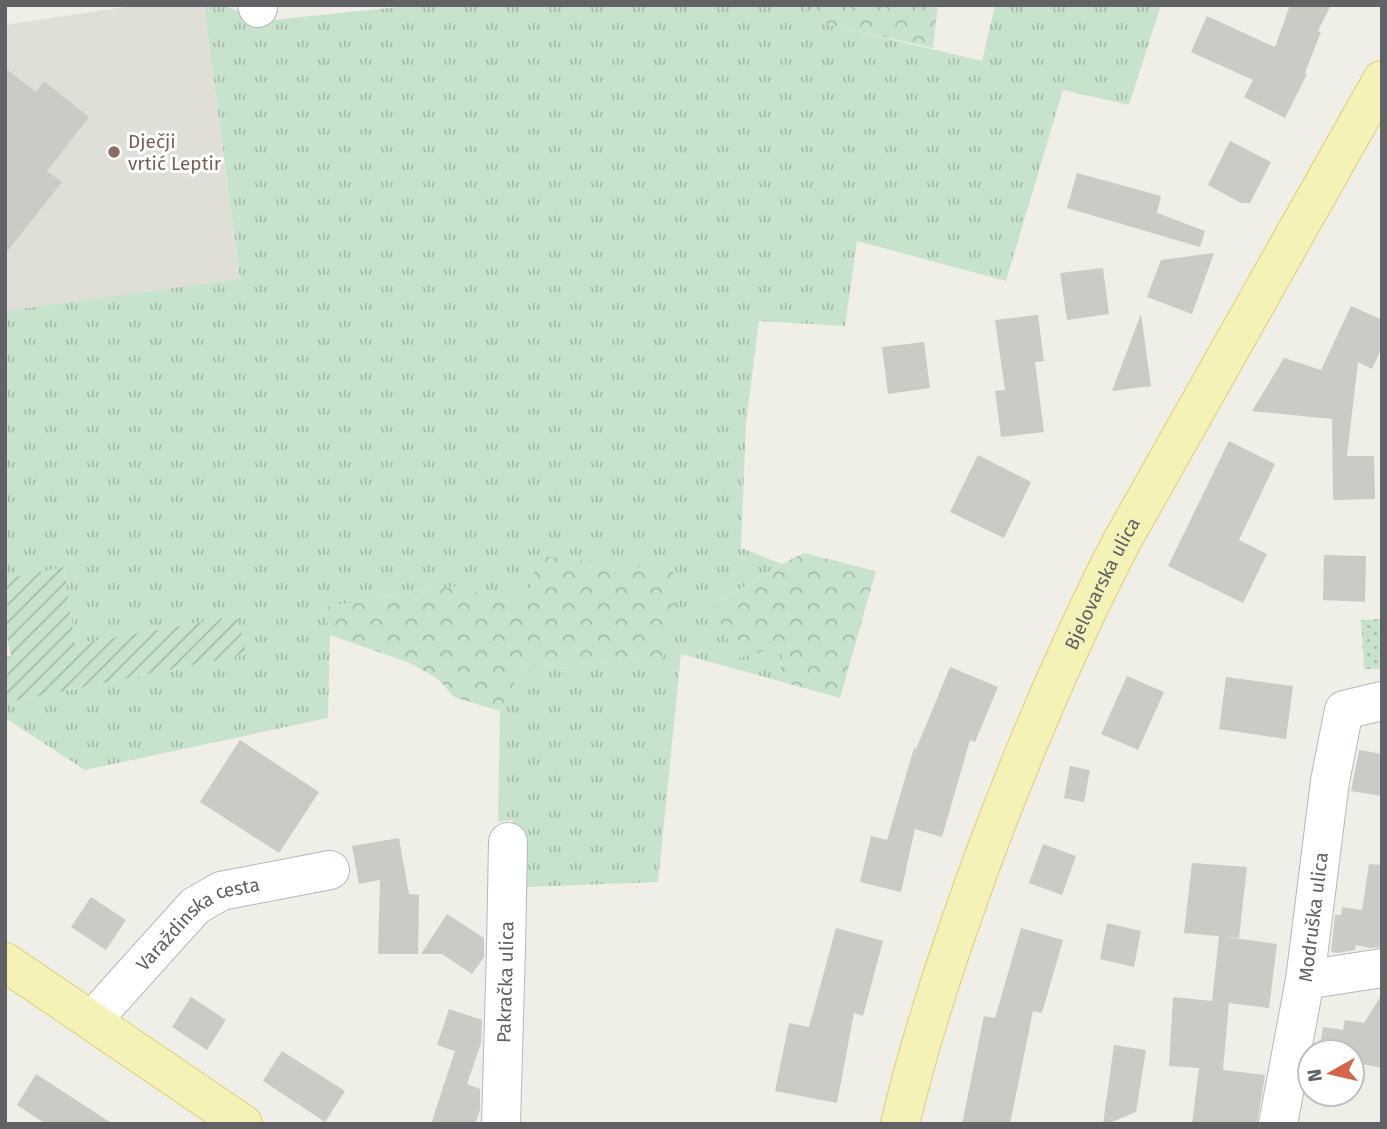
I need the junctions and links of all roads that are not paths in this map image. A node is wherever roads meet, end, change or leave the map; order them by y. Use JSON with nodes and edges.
{"nodes":[{"id":1,"x":1382,"y":80,"type":"edge"},
{"id":2,"x":1382,"y":701,"type":"edge"},
{"id":3,"x":508,"y":842,"type":"dead end"},
{"id":4,"x":330,"y":870,"type":"dead end"},
{"id":5,"x":5,"y":962,"type":"edge"},
{"id":6,"x":1382,"y":968,"type":"edge"},
{"id":7,"x":1305,"y":980,"type":"junction"},
{"id":8,"x":94,"y":1022,"type":"junction"},
{"id":9,"x":243,"y":1124,"type":"edge"},
{"id":10,"x":501,"y":1124,"type":"edge"},
{"id":11,"x":900,"y":1124,"type":"edge"},
{"id":12,"x":1278,"y":1124,"type":"edge"}],
"edges":[{"from":1,"to":11,"type":"main road","name":"Bjelovarska ulica"},
{"from":2,"to":7,"type":"street","name":"Modruška ulica"},
{"from":3,"to":10,"type":"street","name":"Pakračka ulica"},
{"from":4,"to":8,"type":"street","name":"Varaždinska cesta"},
{"from":5,"to":8,"type":"main road"},
{"from":6,"to":7,"type":"street"},
{"from":7,"to":12,"type":"street","name":"Modruška ulica"},
{"from":8,"to":9,"type":"main road"}]}
